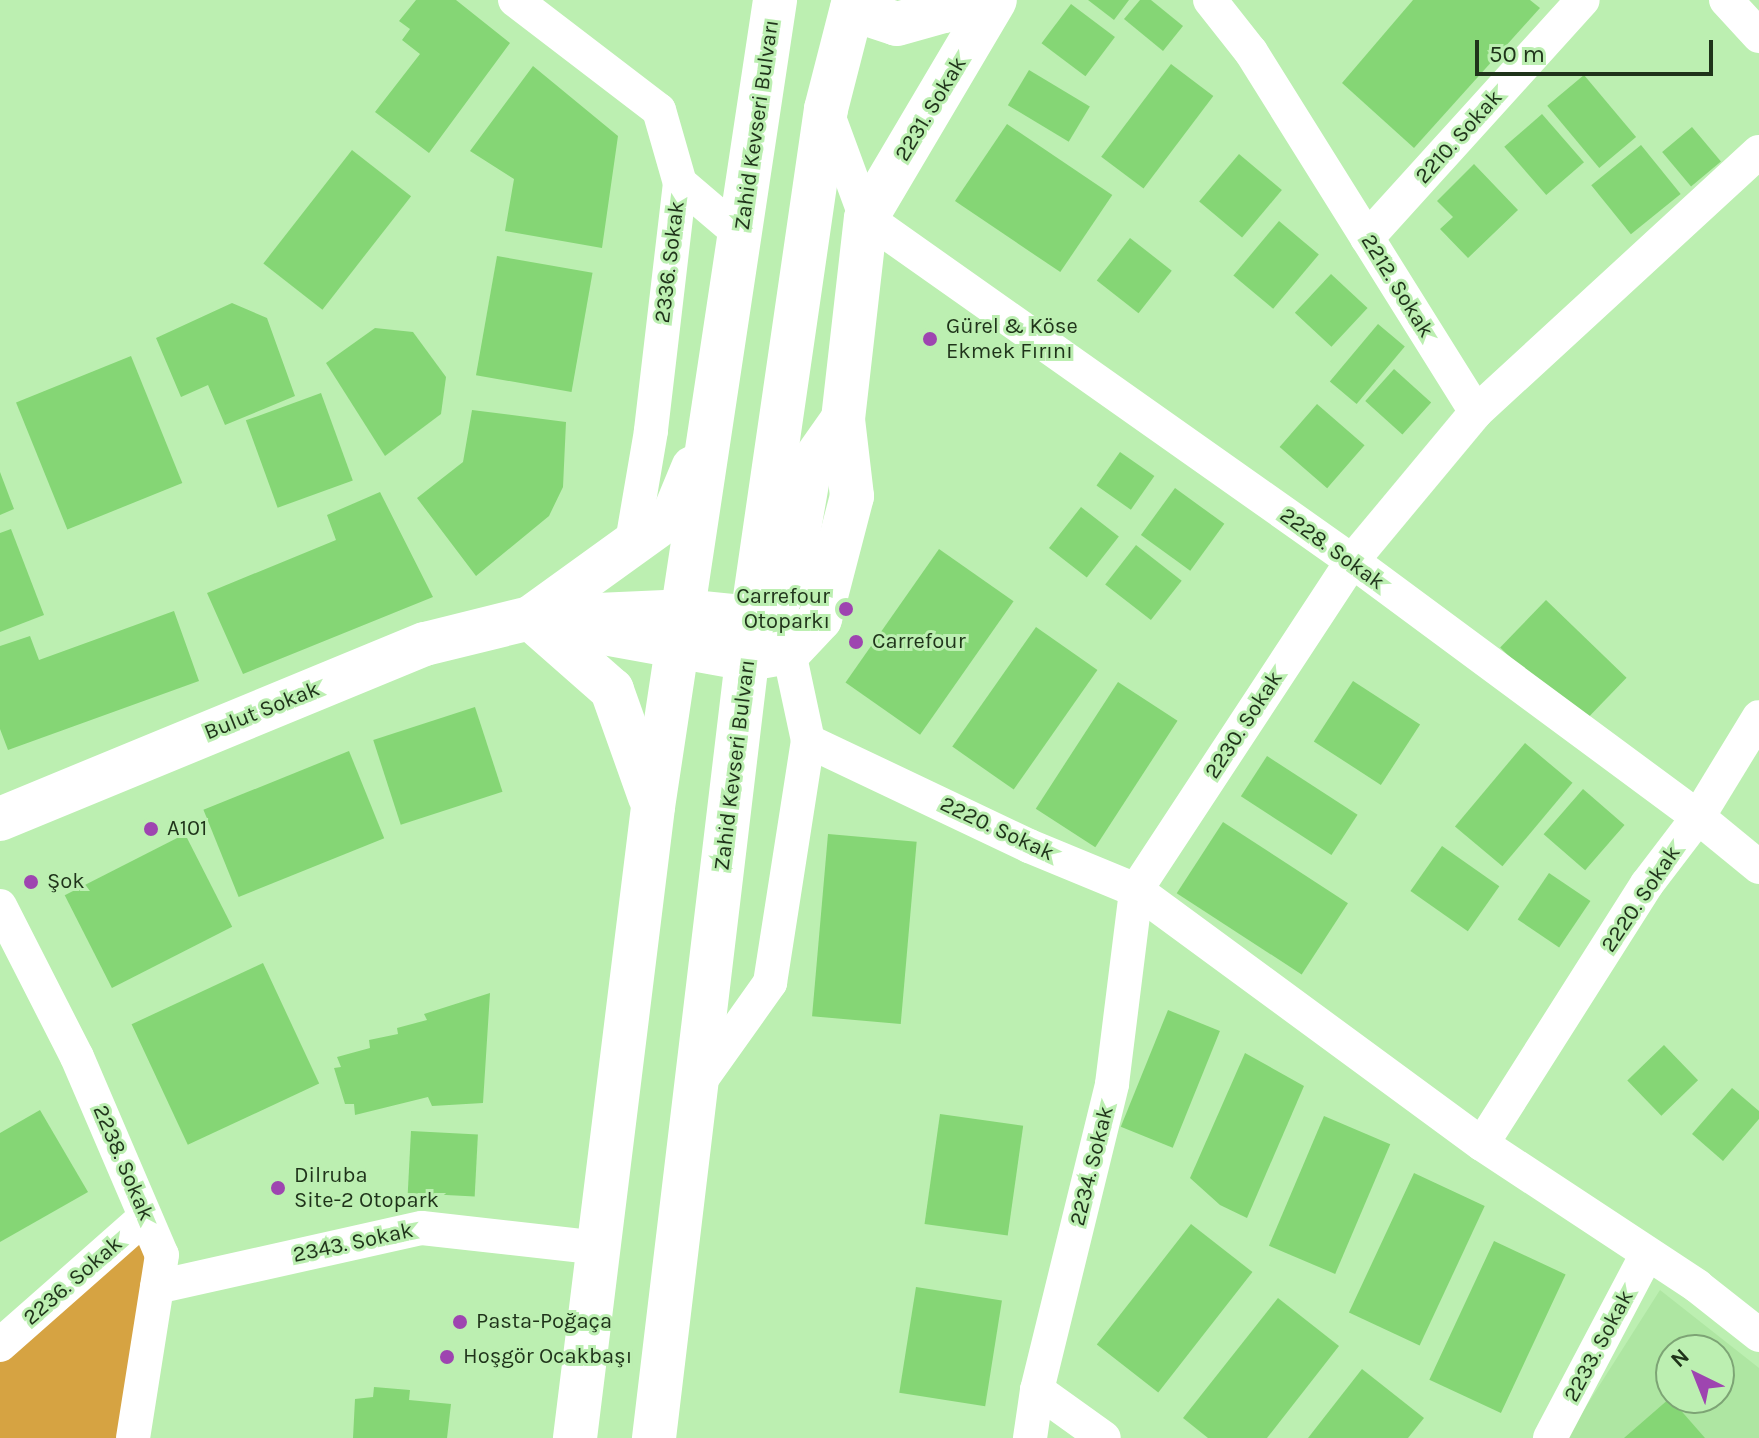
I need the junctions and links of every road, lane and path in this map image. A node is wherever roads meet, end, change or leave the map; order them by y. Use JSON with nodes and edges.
{"nodes":[{"id":1,"x":515,"y":0,"type":"edge"},
{"id":2,"x":775,"y":0,"type":"edge"},
{"id":3,"x":960,"y":0,"type":"edge"},
{"id":4,"x":995,"y":0,"type":"edge"},
{"id":5,"x":1210,"y":0,"type":"edge"},
{"id":6,"x":1583,"y":0,"type":"edge"},
{"id":7,"x":1726,"y":0,"type":"edge"},
{"id":8,"x":853,"y":5,"type":"edge"},
{"id":9,"x":1759,"y":36,"type":"edge"},
{"id":10,"x":826,"y":109,"type":"junction"},
{"id":11,"x":1759,"y":152,"type":"edge"},
{"id":12,"x":680,"y":183,"type":"junction"},
{"id":13,"x":866,"y":218,"type":"junction"},
{"id":14,"x":741,"y":235,"type":"junction"},
{"id":15,"x":1367,"y":238,"type":"junction"},
{"id":16,"x":716,"y":411,"type":"junction"},
{"id":17,"x":1476,"y":412,"type":"junction"},
{"id":18,"x":631,"y":548,"type":"junction"},
{"id":19,"x":1352,"y":561,"type":"junction"},
{"id":20,"x":530,"y":618,"type":"junction"},
{"id":21,"x":680,"y":630,"type":"junction"},
{"id":22,"x":763,"y":643,"type":"junction"},
{"id":23,"x":1759,"y":717,"type":"edge"},
{"id":24,"x":808,"y":741,"type":"junction"},
{"id":25,"x":653,"y":807,"type":"junction"},
{"id":26,"x":1698,"y":817,"type":"junction"},
{"id":27,"x":0,"y":819,"type":"edge"},
{"id":28,"x":1759,"y":867,"type":"edge"},
{"id":29,"x":1136,"y":890,"type":"junction"},
{"id":30,"x":0,"y":906,"type":"edge"},
{"id":31,"x":695,"y":1088,"type":"junction"},
{"id":32,"x":1482,"y":1144,"type":"junction"},
{"id":33,"x":145,"y":1217,"type":"junction"},
{"id":34,"x":599,"y":1248,"type":"junction"},
{"id":35,"x":1647,"y":1254,"type":"junction"},
{"id":36,"x":157,"y":1287,"type":"junction"},
{"id":37,"x":1759,"y":1335,"type":"edge"},
{"id":38,"x":0,"y":1345,"type":"edge"},
{"id":39,"x":1037,"y":1390,"type":"junction"},
{"id":40,"x":133,"y":1438,"type":"edge"},
{"id":41,"x":575,"y":1438,"type":"edge"},
{"id":42,"x":654,"y":1438,"type":"edge"},
{"id":43,"x":1030,"y":1438,"type":"edge"},
{"id":44,"x":1104,"y":1438,"type":"edge"},
{"id":45,"x":1550,"y":1438,"type":"edge"}],
"edges":[{"from":1,"to":12,"type":"street","name":"2336. Sokak"},
{"from":2,"to":14,"type":"main road","name":"Zahid Kevseri Bulvarı"},
{"from":3,"to":8,"type":"main road"},
{"from":4,"to":13,"type":"main road","name":"2231. Sokak"},
{"from":5,"to":15,"type":"street","name":"2212. Sokak"},
{"from":6,"to":15,"type":"street","name":"2210. Sokak"},
{"from":7,"to":9,"type":"street"},
{"from":8,"to":10,"type":"main road","name":"Zahid Kevseri Bulvarı"},
{"from":10,"to":13,"type":"street"},
{"from":10,"to":22,"type":"main road","name":"Zahid Kevseri Bulvarı"},
{"from":11,"to":17,"type":"street"},
{"from":12,"to":14,"type":"street"},
{"from":12,"to":18,"type":"street","name":"2336. Sokak"},
{"from":13,"to":19,"type":"street","name":"2228. Sokak"},
{"from":13,"to":22,"type":"main road"},
{"from":14,"to":16,"type":"main road","name":"Zahid Kevseri Bulvarı"},
{"from":15,"to":17,"type":"street","name":"2212. Sokak"},
{"from":16,"to":18,"type":"main road"},
{"from":16,"to":21,"type":"main road","name":"Zahid Kevseri Bulvarı"},
{"from":17,"to":19,"type":"street"},
{"from":18,"to":20,"type":"main road"},
{"from":19,"to":26,"type":"street","name":"2228. Sokak"},
{"from":19,"to":29,"type":"street","name":"2230. Sokak"},
{"from":20,"to":21,"type":"main road"},
{"from":20,"to":25,"type":"main road"},
{"from":20,"to":27,"type":"main road","name":"Bulut Sokak"},
{"from":21,"to":22,"type":"main road"},
{"from":21,"to":25,"type":"main road","name":"Zahid Kevseri Bulvarı"},
{"from":22,"to":24,"type":"street"},
{"from":22,"to":31,"type":"main road","name":"Zahid Kevseri Bulvarı"},
{"from":23,"to":26,"type":"street"},
{"from":24,"to":29,"type":"street","name":"2220. Sokak"},
{"from":24,"to":31,"type":"street"},
{"from":25,"to":34,"type":"main road","name":"Zahid Kevseri Bulvarı"},
{"from":26,"to":28,"type":"street","name":"2228. Sokak"},
{"from":26,"to":32,"type":"street","name":"2220. Sokak"},
{"from":29,"to":32,"type":"street","name":"2220. Sokak"},
{"from":29,"to":39,"type":"street","name":"2234. Sokak"},
{"from":30,"to":33,"type":"street","name":"2238. Sokak"},
{"from":31,"to":42,"type":"main road","name":"Zahid Kevseri Bulvarı"},
{"from":32,"to":35,"type":"street","name":"2220. Sokak"},
{"from":33,"to":36,"type":"street","name":"2238. Sokak"},
{"from":33,"to":38,"type":"street","name":"2236. Sokak"},
{"from":34,"to":36,"type":"street","name":"2343. Sokak"},
{"from":34,"to":41,"type":"main road","name":"Zahid Kevseri Bulvarı"},
{"from":35,"to":37,"type":"street","name":"2220. Sokak"},
{"from":35,"to":45,"type":"street","name":"2233. Sokak"},
{"from":36,"to":40,"type":"street","name":"2238. Sokak"},
{"from":39,"to":43,"type":"street","name":"2234. Sokak"},
{"from":39,"to":44,"type":"street"}]}
